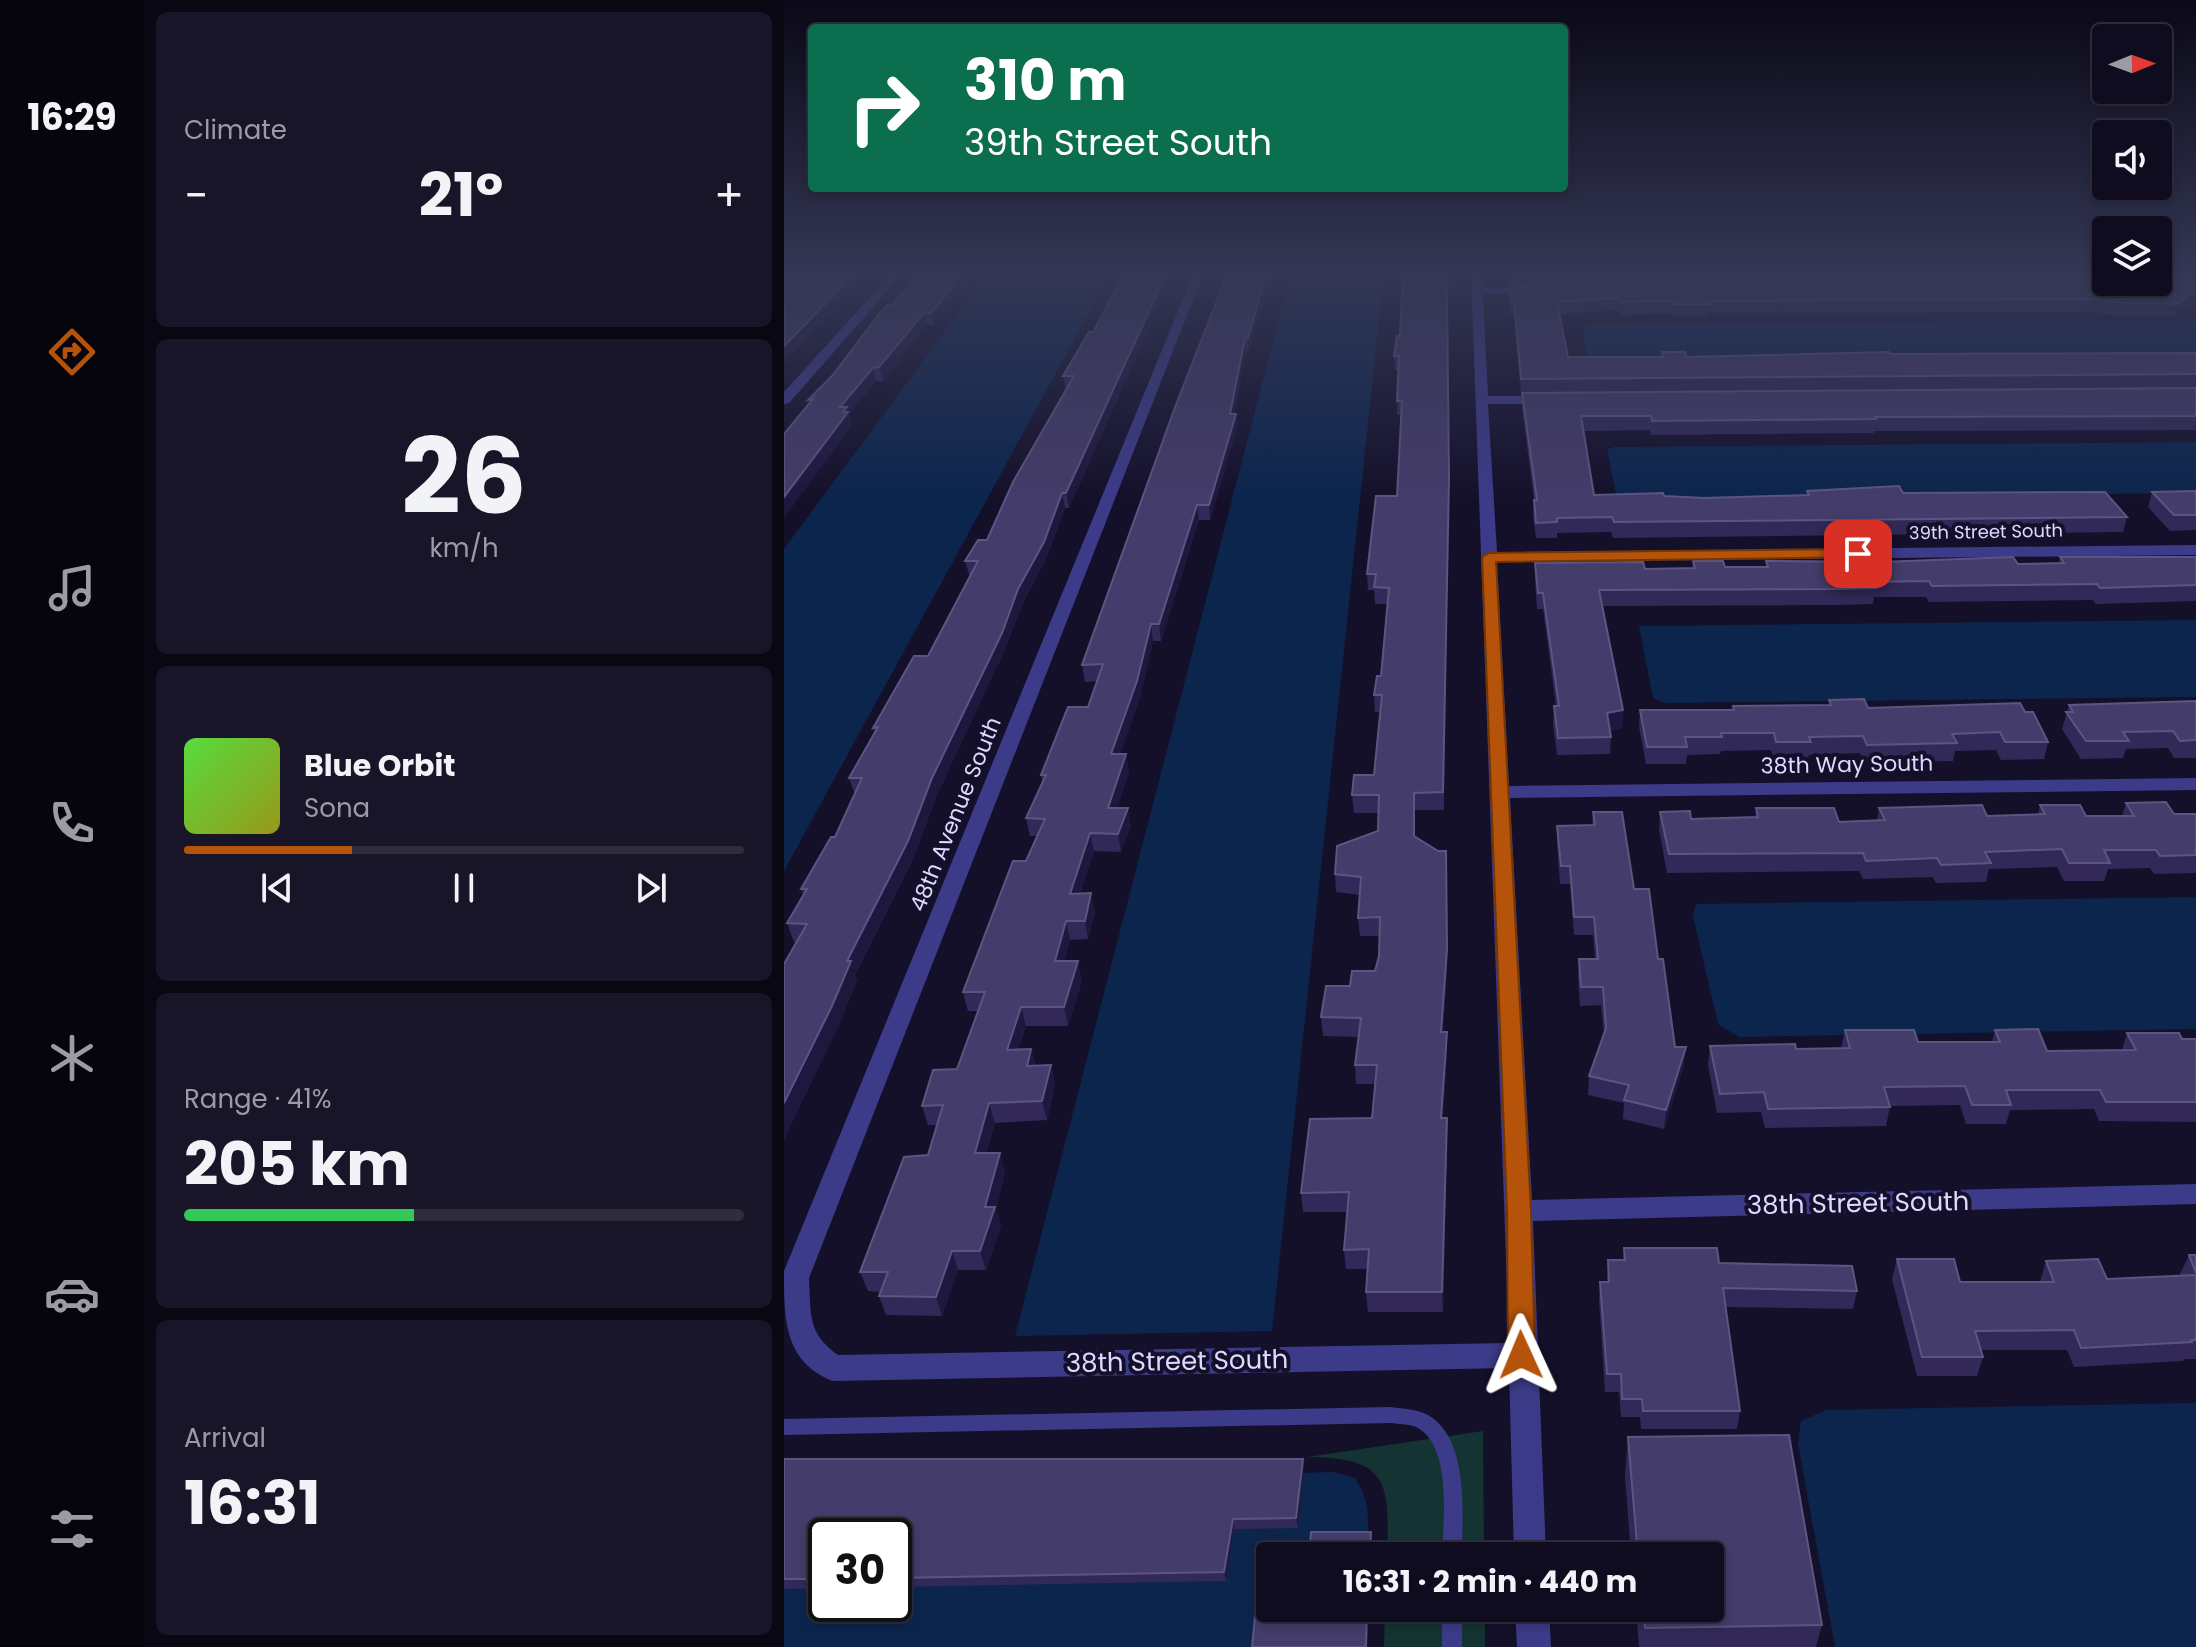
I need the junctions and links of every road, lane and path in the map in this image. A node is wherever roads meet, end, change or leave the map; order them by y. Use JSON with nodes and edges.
{"nodes":[{"id":1,"x":829,"y":349,"type":"edge"},
{"id":2,"x":1168,"y":349,"type":"edge"},
{"id":3,"x":1480,"y":349,"type":"edge"},
{"id":4,"x":787,"y":395,"type":"edge"},
{"id":5,"x":1483,"y":400,"type":"junction"},
{"id":6,"x":1562,"y":400,"type":"edge"},
{"id":7,"x":2196,"y":550,"type":"edge"},
{"id":8,"x":1489,"y":557,"type":"junction"},
{"id":9,"x":2196,"y":784,"type":"edge"},
{"id":10,"x":1499,"y":792,"type":"junction"},
{"id":11,"x":2196,"y":1194,"type":"edge"},
{"id":12,"x":1519,"y":1211,"type":"junction"},
{"id":13,"x":1521,"y":1355,"type":"junction"},
{"id":14,"x":833,"y":1368,"type":"joint"},
{"id":15,"x":784,"y":1427,"type":"edge"},
{"id":16,"x":1452,"y":1542,"type":"edge"},
{"id":17,"x":1529,"y":1542,"type":"edge"},
{"id":18,"x":1452,"y":1622,"type":"edge"},
{"id":19,"x":1533,"y":1622,"type":"edge"},
{"id":20,"x":1452,"y":1647,"type":"edge"},
{"id":21,"x":1534,"y":1647,"type":"edge"}],
"edges":[{"from":1,"to":4,"type":"street"},
{"from":2,"to":14,"type":"street","name":"48th Avenue South"},
{"from":3,"to":5,"type":"street"},
{"from":5,"to":6,"type":"street"},
{"from":5,"to":8,"type":"street"},
{"from":7,"to":8,"type":"street","name":"39th Street South"},
{"from":8,"to":10,"type":"street"},
{"from":9,"to":10,"type":"street","name":"38th Way South"},
{"from":10,"to":12,"type":"street"},
{"from":11,"to":12,"type":"street","name":"38th Street South"},
{"from":12,"to":13,"type":"street"},
{"from":13,"to":14,"type":"street","name":"38th Street South"},
{"from":13,"to":17,"type":"street"},
{"from":15,"to":16,"type":"lane"},
{"from":18,"to":20,"type":"lane"},
{"from":19,"to":21,"type":"street"}]}
